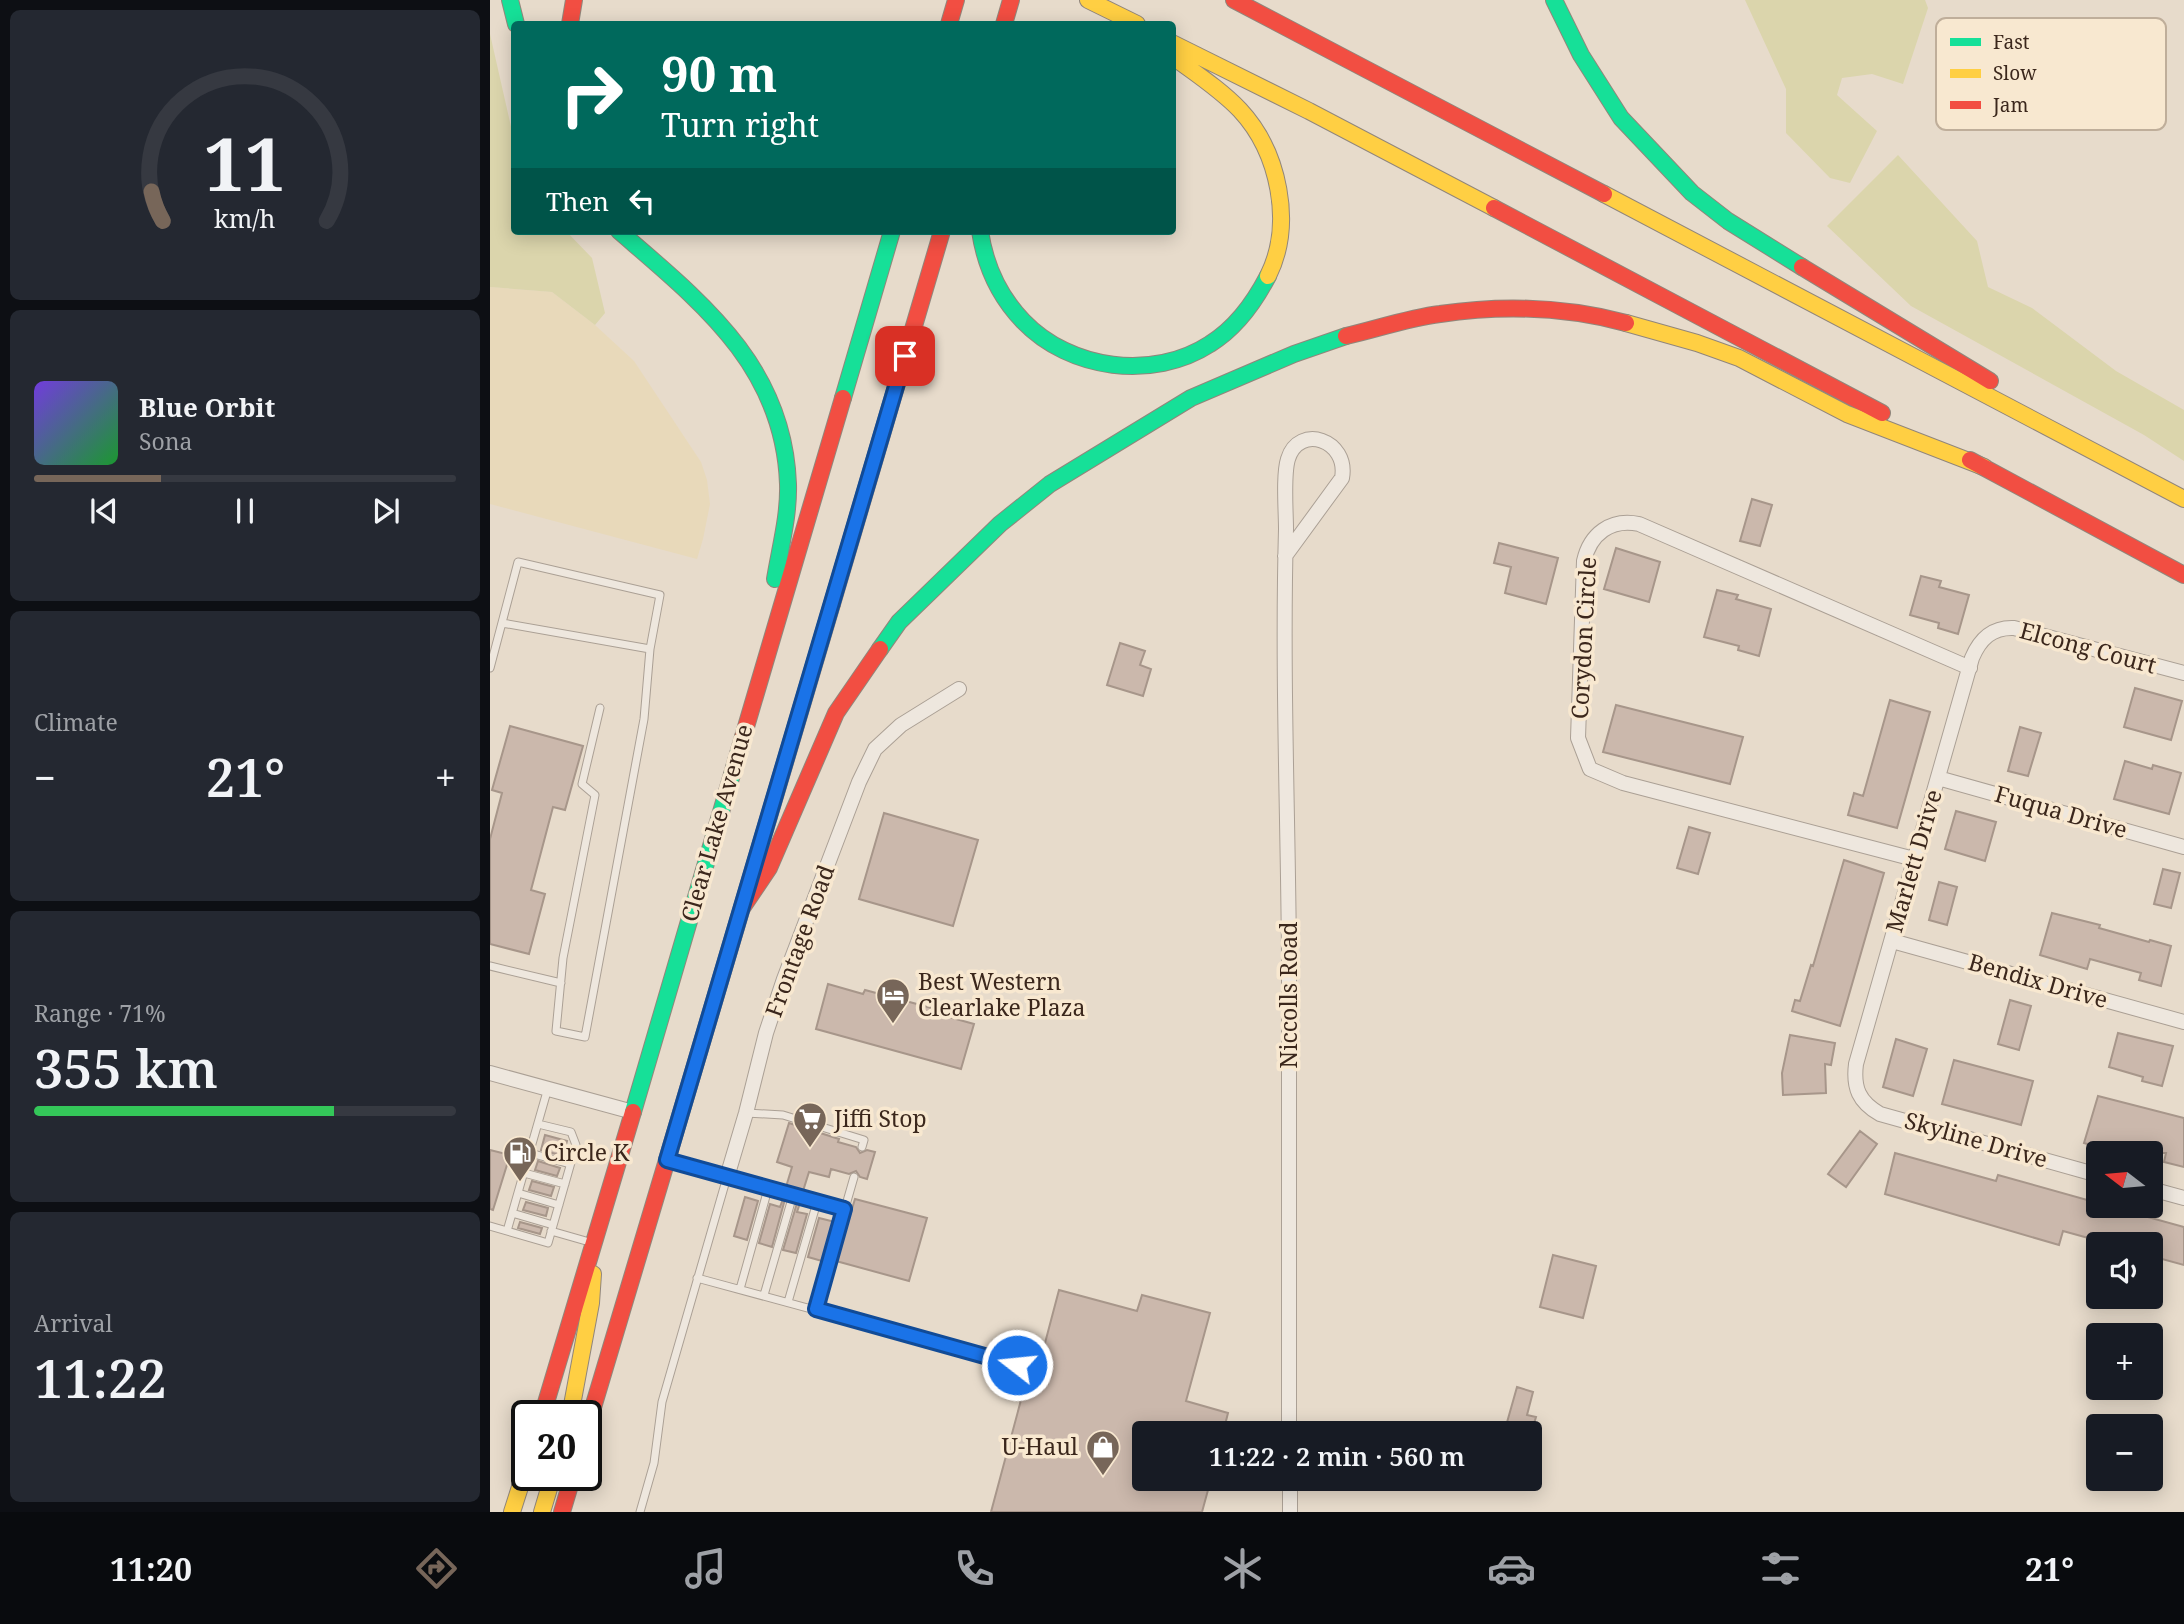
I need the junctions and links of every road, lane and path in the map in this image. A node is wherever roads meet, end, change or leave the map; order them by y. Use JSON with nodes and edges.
{"nodes":[{"id":1,"x":510,"y":0,"type":"edge"},
{"id":2,"x":574,"y":0,"type":"edge"},
{"id":3,"x":1011,"y":0,"type":"edge"},
{"id":4,"x":1088,"y":0,"type":"edge"},
{"id":5,"x":1234,"y":0,"type":"edge"},
{"id":6,"x":1554,"y":0,"type":"edge"},
{"id":7,"x":955,"y":3,"type":"edge"},
{"id":8,"x":1105,"y":9,"type":"junction"},
{"id":9,"x":515,"y":21,"type":"edge"},
{"id":10,"x":570,"y":21,"type":"edge"},
{"id":11,"x":949,"y":21,"type":"edge"},
{"id":12,"x":1005,"y":21,"type":"edge"},
{"id":13,"x":1123,"y":21,"type":"edge"},
{"id":14,"x":1131,"y":21,"type":"edge"},
{"id":15,"x":1176,"y":45,"type":"edge"},
{"id":16,"x":1176,"y":59,"type":"edge"},
{"id":17,"x":623,"y":235,"type":"edge"},
{"id":18,"x":891,"y":235,"type":"edge"},
{"id":19,"x":941,"y":235,"type":"edge"},
{"id":20,"x":980,"y":235,"type":"edge"},
{"id":21,"x":1984,"y":467,"type":"junction"},
{"id":22,"x":2151,"y":481,"type":"junction"},
{"id":23,"x":2184,"y":499,"type":"edge"},
{"id":24,"x":1285,"y":556,"type":"junction"},
{"id":25,"x":2184,"y":575,"type":"edge"},
{"id":26,"x":502,"y":623,"type":"junction"},
{"id":27,"x":1992,"y":631,"type":"joint"},
{"id":28,"x":650,"y":649,"type":"junction"},
{"id":29,"x":490,"y":668,"type":"edge"},
{"id":30,"x":1970,"y":668,"type":"junction"},
{"id":31,"x":2184,"y":673,"type":"edge"},
{"id":32,"x":757,"y":685,"type":"junction"},
{"id":33,"x":959,"y":689,"type":"dead end"},
{"id":34,"x":600,"y":708,"type":"dead end"},
{"id":35,"x":1938,"y":778,"type":"junction"},
{"id":36,"x":2184,"y":847,"type":"edge"},
{"id":37,"x":1914,"y":859,"type":"junction"},
{"id":38,"x":742,"y":908,"type":"junction"},
{"id":39,"x":1892,"y":941,"type":"junction"},
{"id":40,"x":490,"y":966,"type":"edge"},
{"id":41,"x":561,"y":983,"type":"junction"},
{"id":42,"x":2184,"y":1022,"type":"edge"},
{"id":43,"x":490,"y":1073,"type":"edge"},
{"id":44,"x":548,"y":1088,"type":"junction"},
{"id":45,"x":1858,"y":1097,"type":"joint"},
{"id":46,"x":634,"y":1112,"type":"junction"},
{"id":47,"x":746,"y":1113,"type":"junction"},
{"id":48,"x":538,"y":1124,"type":"junction"},
{"id":49,"x":862,"y":1147,"type":"dead end"},
{"id":50,"x":530,"y":1153,"type":"junction"},
{"id":51,"x":667,"y":1160,"type":"junction"},
{"id":52,"x":570,"y":1164,"type":"junction"},
{"id":53,"x":2086,"y":1172,"type":"edge"},
{"id":54,"x":524,"y":1173,"type":"junction"},
{"id":55,"x":727,"y":1177,"type":"junction"},
{"id":56,"x":853,"y":1177,"type":"dead end"},
{"id":57,"x":565,"y":1184,"type":"junction"},
{"id":58,"x":768,"y":1189,"type":"junction"},
{"id":59,"x":2163,"y":1192,"type":"edge"},
{"id":60,"x":518,"y":1193,"type":"junction"},
{"id":61,"x":793,"y":1195,"type":"junction"},
{"id":62,"x":2184,"y":1198,"type":"edge"},
{"id":63,"x":817,"y":1202,"type":"junction"},
{"id":64,"x":559,"y":1205,"type":"junction"},
{"id":65,"x":844,"y":1209,"type":"junction"},
{"id":66,"x":512,"y":1213,"type":"junction"},
{"id":67,"x":490,"y":1226,"type":"edge"},
{"id":68,"x":552,"y":1228,"type":"junction"},
{"id":69,"x":507,"y":1231,"type":"junction"},
{"id":70,"x":592,"y":1247,"type":"junction"},
{"id":71,"x":697,"y":1278,"type":"junction"},
{"id":72,"x":740,"y":1289,"type":"junction"},
{"id":73,"x":764,"y":1295,"type":"junction"},
{"id":74,"x":788,"y":1302,"type":"junction"},
{"id":75,"x":816,"y":1309,"type":"junction"},
{"id":76,"x":1017,"y":1365,"type":"dead end"},
{"id":77,"x":547,"y":1400,"type":"edge"},
{"id":78,"x":573,"y":1400,"type":"edge"},
{"id":79,"x":595,"y":1400,"type":"edge"},
{"id":80,"x":1289,"y":1421,"type":"edge"},
{"id":81,"x":519,"y":1491,"type":"edge"},
{"id":82,"x":548,"y":1491,"type":"edge"},
{"id":83,"x":568,"y":1491,"type":"edge"},
{"id":84,"x":1290,"y":1491,"type":"edge"},
{"id":85,"x":512,"y":1512,"type":"edge"},
{"id":86,"x":542,"y":1512,"type":"edge"},
{"id":87,"x":562,"y":1512,"type":"edge"},
{"id":88,"x":640,"y":1512,"type":"edge"},
{"id":89,"x":1290,"y":1512,"type":"edge"}],
"edges":[{"from":1,"to":9,"type":"main road"},
{"from":2,"to":10,"type":"main road"},
{"from":3,"to":12,"type":"main road"},
{"from":4,"to":8,"type":"main road"},
{"from":5,"to":22,"type":"main road"},
{"from":6,"to":22,"type":"main road"},
{"from":7,"to":11,"type":"main road"},
{"from":8,"to":13,"type":"main road"},
{"from":8,"to":14,"type":"main road"},
{"from":15,"to":21,"type":"main road"},
{"from":16,"to":20,"type":"main road"},
{"from":17,"to":32,"type":"main road"},
{"from":18,"to":32,"type":"main road","name":"Clear Lake Avenue"},
{"from":19,"to":38,"type":"main road","name":"Clear Lake Avenue"},
{"from":21,"to":25,"type":"main road"},
{"from":21,"to":38,"type":"main road"},
{"from":22,"to":23,"type":"main road"},
{"from":24,"to":24,"type":"street","name":"Niccolls Road"},
{"from":24,"to":80,"type":"street","name":"Niccolls Road"},
{"from":26,"to":28,"type":"lane"},
{"from":26,"to":28,"type":"lane"},
{"from":26,"to":29,"type":"lane"},
{"from":27,"to":30,"type":"street","name":"Marlett Drive"},
{"from":27,"to":31,"type":"street","name":"Elcong Court"},
{"from":28,"to":41,"type":"lane"},
{"from":30,"to":35,"type":"street","name":"Marlett Drive"},
{"from":30,"to":37,"type":"street","name":"Corydon Circle"},
{"from":32,"to":46,"type":"main road","name":"Clear Lake Avenue"},
{"from":33,"to":47,"type":"street","name":"Frontage Road"},
{"from":34,"to":41,"type":"lane"},
{"from":35,"to":36,"type":"street","name":"Fuqua Drive"},
{"from":35,"to":37,"type":"street","name":"Marlett Drive"},
{"from":37,"to":39,"type":"street","name":"Marlett Drive"},
{"from":38,"to":51,"type":"main road","name":"Clear Lake Avenue"},
{"from":39,"to":42,"type":"street","name":"Bendix Drive"},
{"from":39,"to":45,"type":"street","name":"Marlett Drive"},
{"from":40,"to":41,"type":"lane"},
{"from":43,"to":44,"type":"street"},
{"from":44,"to":46,"type":"street"},
{"from":44,"to":48,"type":"lane"},
{"from":45,"to":53,"type":"street","name":"Skyline Drive"},
{"from":46,"to":70,"type":"main road","name":"Clear Lake Avenue"},
{"from":47,"to":49,"type":"lane"},
{"from":47,"to":55,"type":"street","name":"Frontage Road"},
{"from":48,"to":50,"type":"lane"},
{"from":48,"to":52,"type":"lane"},
{"from":50,"to":52,"type":"lane"},
{"from":50,"to":54,"type":"lane"},
{"from":51,"to":55,"type":"street"},
{"from":51,"to":79,"type":"main road","name":"Clear Lake Avenue"},
{"from":52,"to":57,"type":"lane"},
{"from":54,"to":57,"type":"lane"},
{"from":54,"to":60,"type":"lane"},
{"from":55,"to":58,"type":"lane"},
{"from":55,"to":71,"type":"lane"},
{"from":56,"to":65,"type":"lane"},
{"from":57,"to":64,"type":"lane"},
{"from":58,"to":61,"type":"lane"},
{"from":58,"to":72,"type":"lane"},
{"from":59,"to":62,"type":"street"},
{"from":60,"to":64,"type":"lane"},
{"from":60,"to":66,"type":"lane"},
{"from":61,"to":63,"type":"lane"},
{"from":61,"to":73,"type":"lane"},
{"from":63,"to":65,"type":"lane"},
{"from":63,"to":74,"type":"lane"},
{"from":64,"to":68,"type":"lane"},
{"from":65,"to":75,"type":"lane"},
{"from":66,"to":68,"type":"lane"},
{"from":66,"to":69,"type":"lane"},
{"from":67,"to":69,"type":"lane"},
{"from":68,"to":69,"type":"lane"},
{"from":68,"to":70,"type":"lane"},
{"from":70,"to":77,"type":"main road","name":"Clear Lake Avenue"},
{"from":70,"to":78,"type":"main road"},
{"from":71,"to":72,"type":"lane"},
{"from":71,"to":88,"type":"lane"},
{"from":72,"to":73,"type":"lane"},
{"from":73,"to":74,"type":"lane"},
{"from":74,"to":75,"type":"lane"},
{"from":75,"to":76,"type":"lane"},
{"from":81,"to":85,"type":"main road"},
{"from":82,"to":86,"type":"main road"},
{"from":83,"to":87,"type":"main road"},
{"from":84,"to":89,"type":"street"}]}
